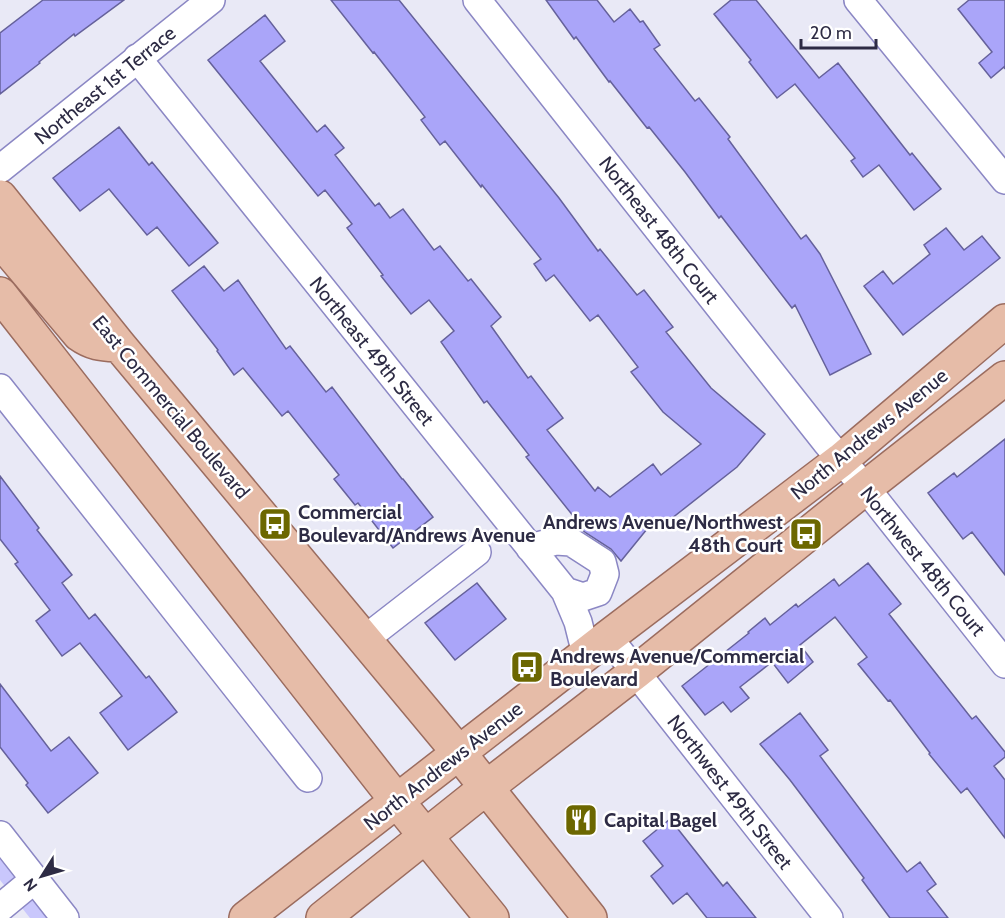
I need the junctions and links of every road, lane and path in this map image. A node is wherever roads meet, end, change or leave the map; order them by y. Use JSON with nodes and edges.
{"nodes":[{"id":1,"x":211,"y":0,"type":"edge"},
{"id":2,"x":477,"y":0,"type":"edge"},
{"id":3,"x":858,"y":0,"type":"edge"},
{"id":4,"x":137,"y":58,"type":"junction"},
{"id":5,"x":0,"y":170,"type":"edge"},
{"id":6,"x":1005,"y":180,"type":"edge"},
{"id":7,"x":0,"y":197,"type":"edge"},
{"id":8,"x":0,"y":240,"type":"edge"},
{"id":9,"x":0,"y":294,"type":"edge"},
{"id":10,"x":1005,"y":321,"type":"edge"},
{"id":11,"x":119,"y":345,"type":"junction"},
{"id":12,"x":1005,"y":378,"type":"edge"},
{"id":13,"x":0,"y":388,"type":"edge"},
{"id":14,"x":841,"y":460,"type":"junction"},
{"id":15,"x":865,"y":488,"type":"junction"},
{"id":16,"x":530,"y":548,"type":"junction"},
{"id":17,"x":477,"y":552,"type":"dead end"},
{"id":18,"x":565,"y":591,"type":"junction"},
{"id":19,"x":365,"y":639,"type":"junction"},
{"id":20,"x":597,"y":646,"type":"junction"},
{"id":21,"x":1005,"y":664,"type":"edge"},
{"id":22,"x":636,"y":672,"type":"junction"},
{"id":23,"x":459,"y":753,"type":"junction"},
{"id":24,"x":308,"y":778,"type":"dead end"},
{"id":25,"x":487,"y":787,"type":"junction"},
{"id":26,"x":397,"y":801,"type":"junction"},
{"id":27,"x":0,"y":835,"type":"edge"},
{"id":28,"x":427,"y":836,"type":"junction"},
{"id":29,"x":35,"y":879,"type":"junction"},
{"id":30,"x":6,"y":905,"type":"edge"},
{"id":31,"x":65,"y":918,"type":"edge"},
{"id":32,"x":246,"y":918,"type":"edge"},
{"id":33,"x":323,"y":918,"type":"edge"},
{"id":34,"x":492,"y":918,"type":"edge"},
{"id":35,"x":590,"y":918,"type":"edge"},
{"id":36,"x":829,"y":918,"type":"edge"}],
"edges":[{"from":1,"to":4,"type":"street","name":"Northeast 1st Terrace"},
{"from":2,"to":14,"type":"street","name":"Northeast 48th Court"},
{"from":3,"to":6,"type":"street"},
{"from":4,"to":5,"type":"street","name":"Northeast 1st Terrace"},
{"from":4,"to":16,"type":"street","name":"Northeast 49th Street"},
{"from":7,"to":11,"type":"main road","name":"East Commercial Boulevard"},
{"from":8,"to":11,"type":"main road"},
{"from":9,"to":26,"type":"main road"},
{"from":10,"to":14,"type":"main road","name":"North Andrews Avenue"},
{"from":11,"to":19,"type":"main road","name":"East Commercial Boulevard"},
{"from":12,"to":15,"type":"main road","name":"North Andrews Avenue"},
{"from":13,"to":24,"type":"street"},
{"from":14,"to":15,"type":"street","name":"Northwest 48th Court"},
{"from":14,"to":20,"type":"main road","name":"North Andrews Avenue"},
{"from":15,"to":21,"type":"street","name":"Northwest 48th Court"},
{"from":15,"to":22,"type":"main road","name":"North Andrews Avenue"},
{"from":16,"to":18,"type":"street","name":"Northeast 49th Street"},
{"from":16,"to":18,"type":"street"},
{"from":17,"to":19,"type":"street"},
{"from":18,"to":20,"type":"street","name":"Northeast 49th Street"},
{"from":19,"to":23,"type":"main road","name":"East Commercial Boulevard"},
{"from":20,"to":22,"type":"street","name":"Northwest 49th Street"},
{"from":20,"to":23,"type":"main road","name":"North Andrews Avenue"},
{"from":22,"to":25,"type":"main road","name":"North Andrews Avenue"},
{"from":22,"to":36,"type":"street","name":"Northwest 49th Street"},
{"from":23,"to":25,"type":"main road","name":"East Commercial Boulevard"},
{"from":23,"to":26,"type":"main road","name":"North Andrews Avenue"},
{"from":25,"to":28,"type":"main road","name":"North Andrews Avenue"},
{"from":25,"to":35,"type":"main road","name":"East Commercial Boulevard"},
{"from":26,"to":28,"type":"main road"},
{"from":26,"to":32,"type":"main road","name":"North Andrews Avenue"},
{"from":27,"to":29,"type":"street"},
{"from":28,"to":33,"type":"main road","name":"North Andrews Avenue"},
{"from":28,"to":34,"type":"main road"},
{"from":29,"to":30,"type":"street"},
{"from":29,"to":31,"type":"street"}]}
